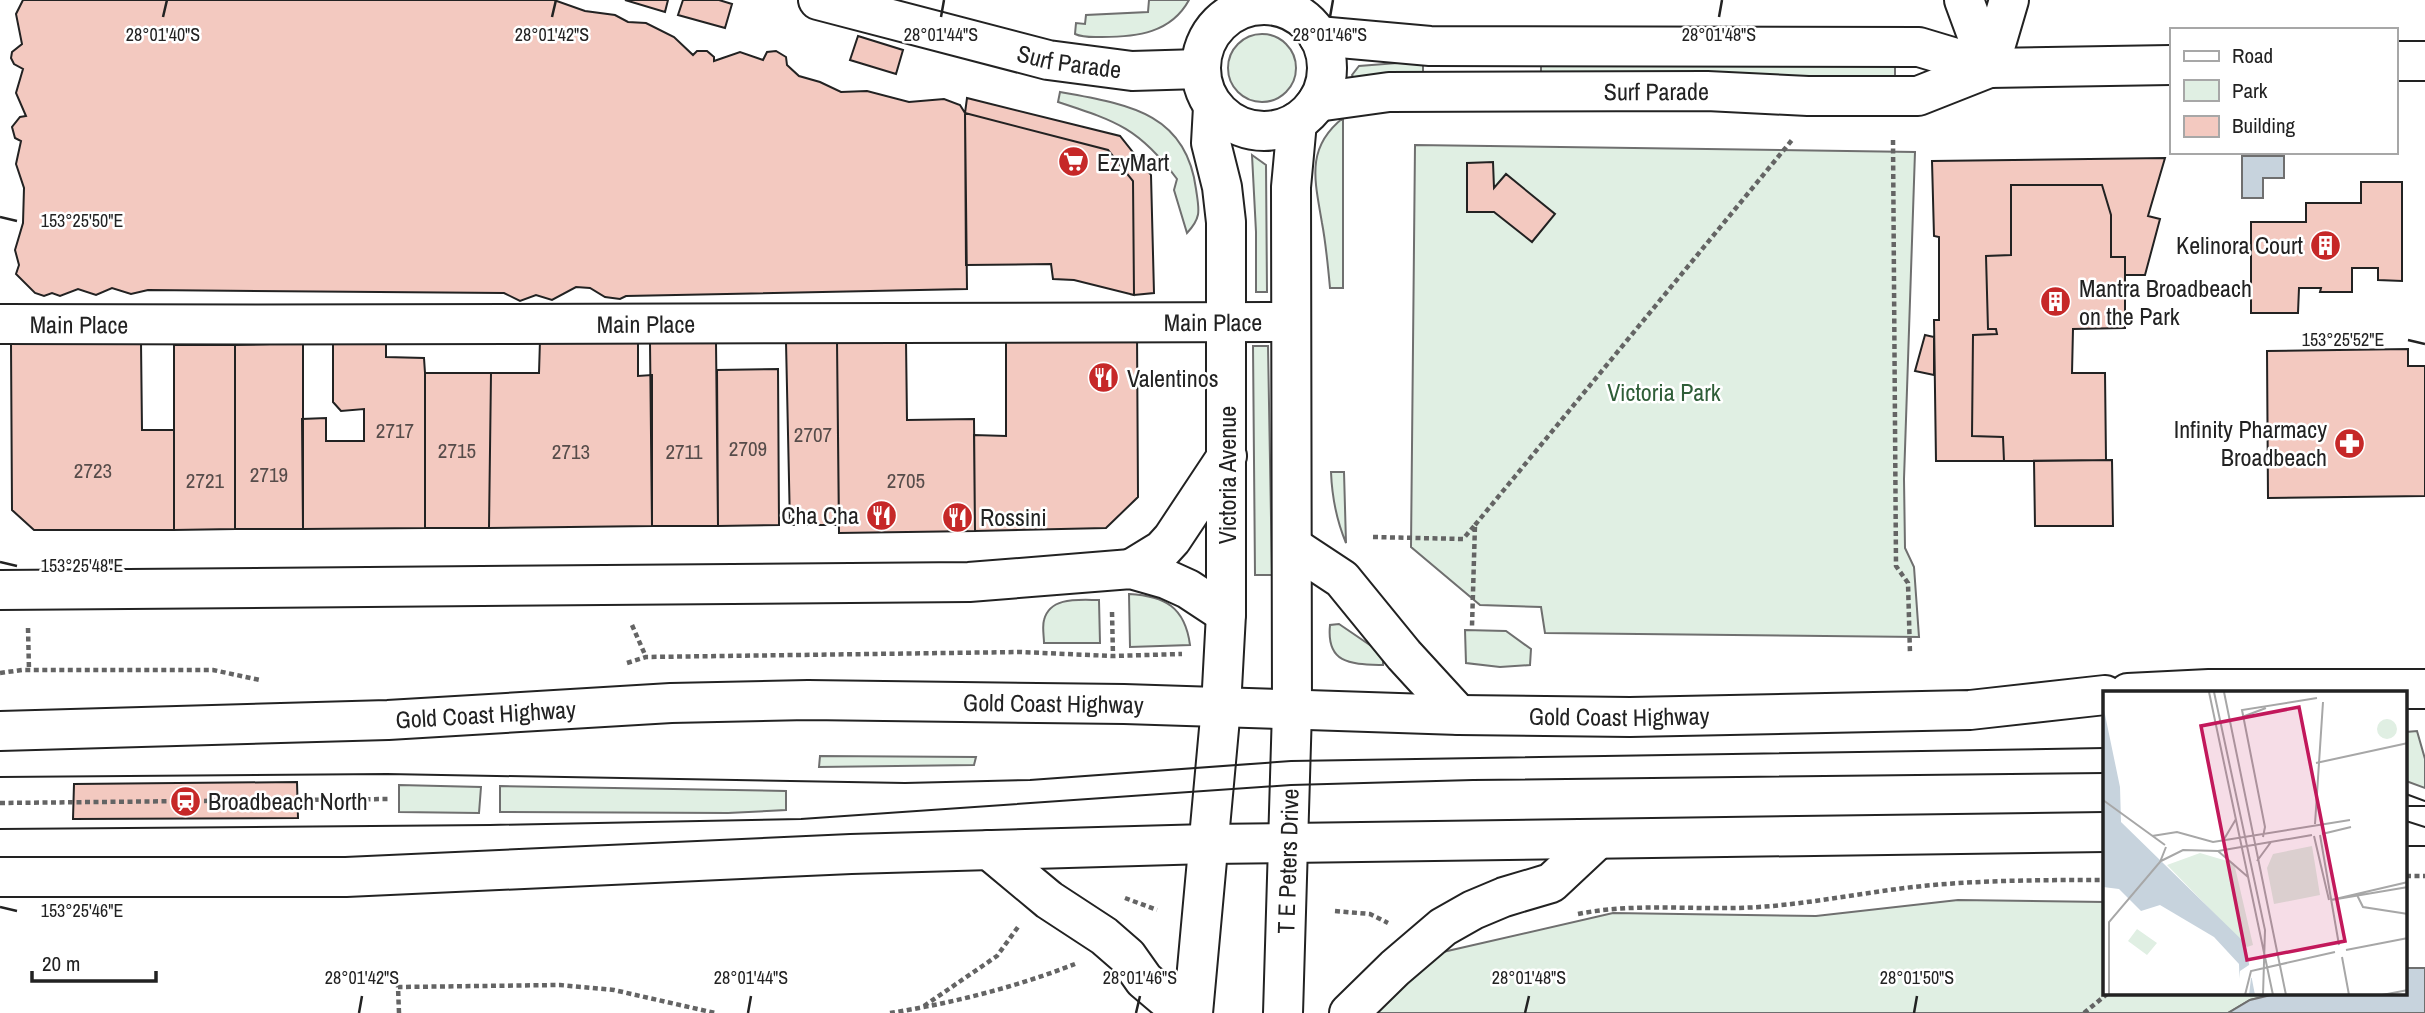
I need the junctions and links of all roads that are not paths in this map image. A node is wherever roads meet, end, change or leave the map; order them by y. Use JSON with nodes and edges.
{"nodes":[{"id":1,"x":818,"y":0,"type":"edge"},
{"id":2,"x":1964,"y":0,"type":"edge"},
{"id":3,"x":2009,"y":0,"type":"edge"},
{"id":4,"x":1223,"y":9,"type":"edge"},
{"id":5,"x":1312,"y":19,"type":"edge"},
{"id":6,"x":2397,"y":61,"type":"edge"},
{"id":7,"x":2425,"y":61,"type":"edge"},
{"id":8,"x":2170,"y":65,"type":"edge"},
{"id":9,"x":1989,"y":68,"type":"junction"},
{"id":10,"x":1200,"y":69,"type":"junction"},
{"id":11,"x":1213,"y":107,"type":"junction"},
{"id":12,"x":1307,"y":112,"type":"junction"},
{"id":13,"x":1226,"y":322,"type":"junction"},
{"id":14,"x":1290,"y":322,"type":"junction"},
{"id":15,"x":0,"y":324,"type":"edge"},
{"id":16,"x":1227,"y":456,"type":"junction"},
{"id":17,"x":1292,"y":546,"type":"junction"},
{"id":18,"x":1132,"y":569,"type":"junction"},
{"id":19,"x":0,"y":590,"type":"edge"},
{"id":20,"x":1226,"y":614,"type":"junction"},
{"id":21,"x":2425,"y":689,"type":"edge"},
{"id":22,"x":2168,"y":691,"type":"edge"},
{"id":23,"x":2103,"y":695,"type":"edge"},
{"id":24,"x":1221,"y":707,"type":"junction"},
{"id":25,"x":1292,"y":710,"type":"junction"},
{"id":26,"x":1459,"y":715,"type":"junction"},
{"id":27,"x":0,"y":731,"type":"edge"},
{"id":28,"x":2103,"y":832,"type":"edge"},
{"id":29,"x":1598,"y":839,"type":"junction"},
{"id":30,"x":1289,"y":842,"type":"junction"},
{"id":31,"x":1208,"y":844,"type":"junction"},
{"id":32,"x":989,"y":850,"type":"junction"},
{"id":33,"x":0,"y":877,"type":"edge"},
{"id":34,"x":1183,"y":1013,"type":"edge"},
{"id":35,"x":1193,"y":1013,"type":"edge"},
{"id":36,"x":1283,"y":1013,"type":"edge"},
{"id":37,"x":1349,"y":1013,"type":"edge"}],
"edges":[{"from":1,"to":10,"type":"main road","name":"Surf Parade"},
{"from":2,"to":9,"type":"main road"},
{"from":3,"to":9,"type":"main road"},
{"from":4,"to":5,"type":"main road"},
{"from":4,"to":10,"type":"main road"},
{"from":5,"to":9,"type":"main road","name":"Surf Parade"},
{"from":5,"to":12,"type":"main road"},
{"from":6,"to":7,"type":"main road"},
{"from":8,"to":9,"type":"main road","name":"Surf Parade"},
{"from":9,"to":12,"type":"main road","name":"Surf Parade"},
{"from":10,"to":11,"type":"main road"},
{"from":11,"to":12,"type":"main road"},
{"from":11,"to":13,"type":"main road","name":"Victoria Avenue"},
{"from":12,"to":14,"type":"main road"},
{"from":13,"to":14,"type":"main road","name":"Main Place"},
{"from":13,"to":15,"type":"main road","name":"Main Place"},
{"from":13,"to":16,"type":"main road","name":"Victoria Avenue"},
{"from":14,"to":17,"type":"main road"},
{"from":16,"to":18,"type":"main road"},
{"from":16,"to":20,"type":"main road","name":"Victoria Avenue"},
{"from":17,"to":25,"type":"main road"},
{"from":17,"to":26,"type":"main road"},
{"from":18,"to":19,"type":"main road"},
{"from":18,"to":20,"type":"main road"},
{"from":20,"to":24,"type":"main road","name":"Victoria Avenue"},
{"from":21,"to":22,"type":"main road"},
{"from":23,"to":26,"type":"main road","name":"Gold Coast Highway"},
{"from":24,"to":25,"type":"main road","name":"Gold Coast Highway"},
{"from":24,"to":27,"type":"main road","name":"Gold Coast Highway"},
{"from":24,"to":31,"type":"main road","name":"Victoria Avenue"},
{"from":25,"to":26,"type":"main road","name":"Gold Coast Highway"},
{"from":25,"to":30,"type":"main road","name":"T E Peters Drive"},
{"from":28,"to":29,"type":"main road"},
{"from":29,"to":30,"type":"main road"},
{"from":29,"to":37,"type":"main road"},
{"from":30,"to":31,"type":"main road"},
{"from":30,"to":36,"type":"main road","name":"T E Peters Drive"},
{"from":31,"to":32,"type":"main road"},
{"from":31,"to":35,"type":"main road"},
{"from":32,"to":33,"type":"main road"},
{"from":32,"to":34,"type":"main road"}]}
